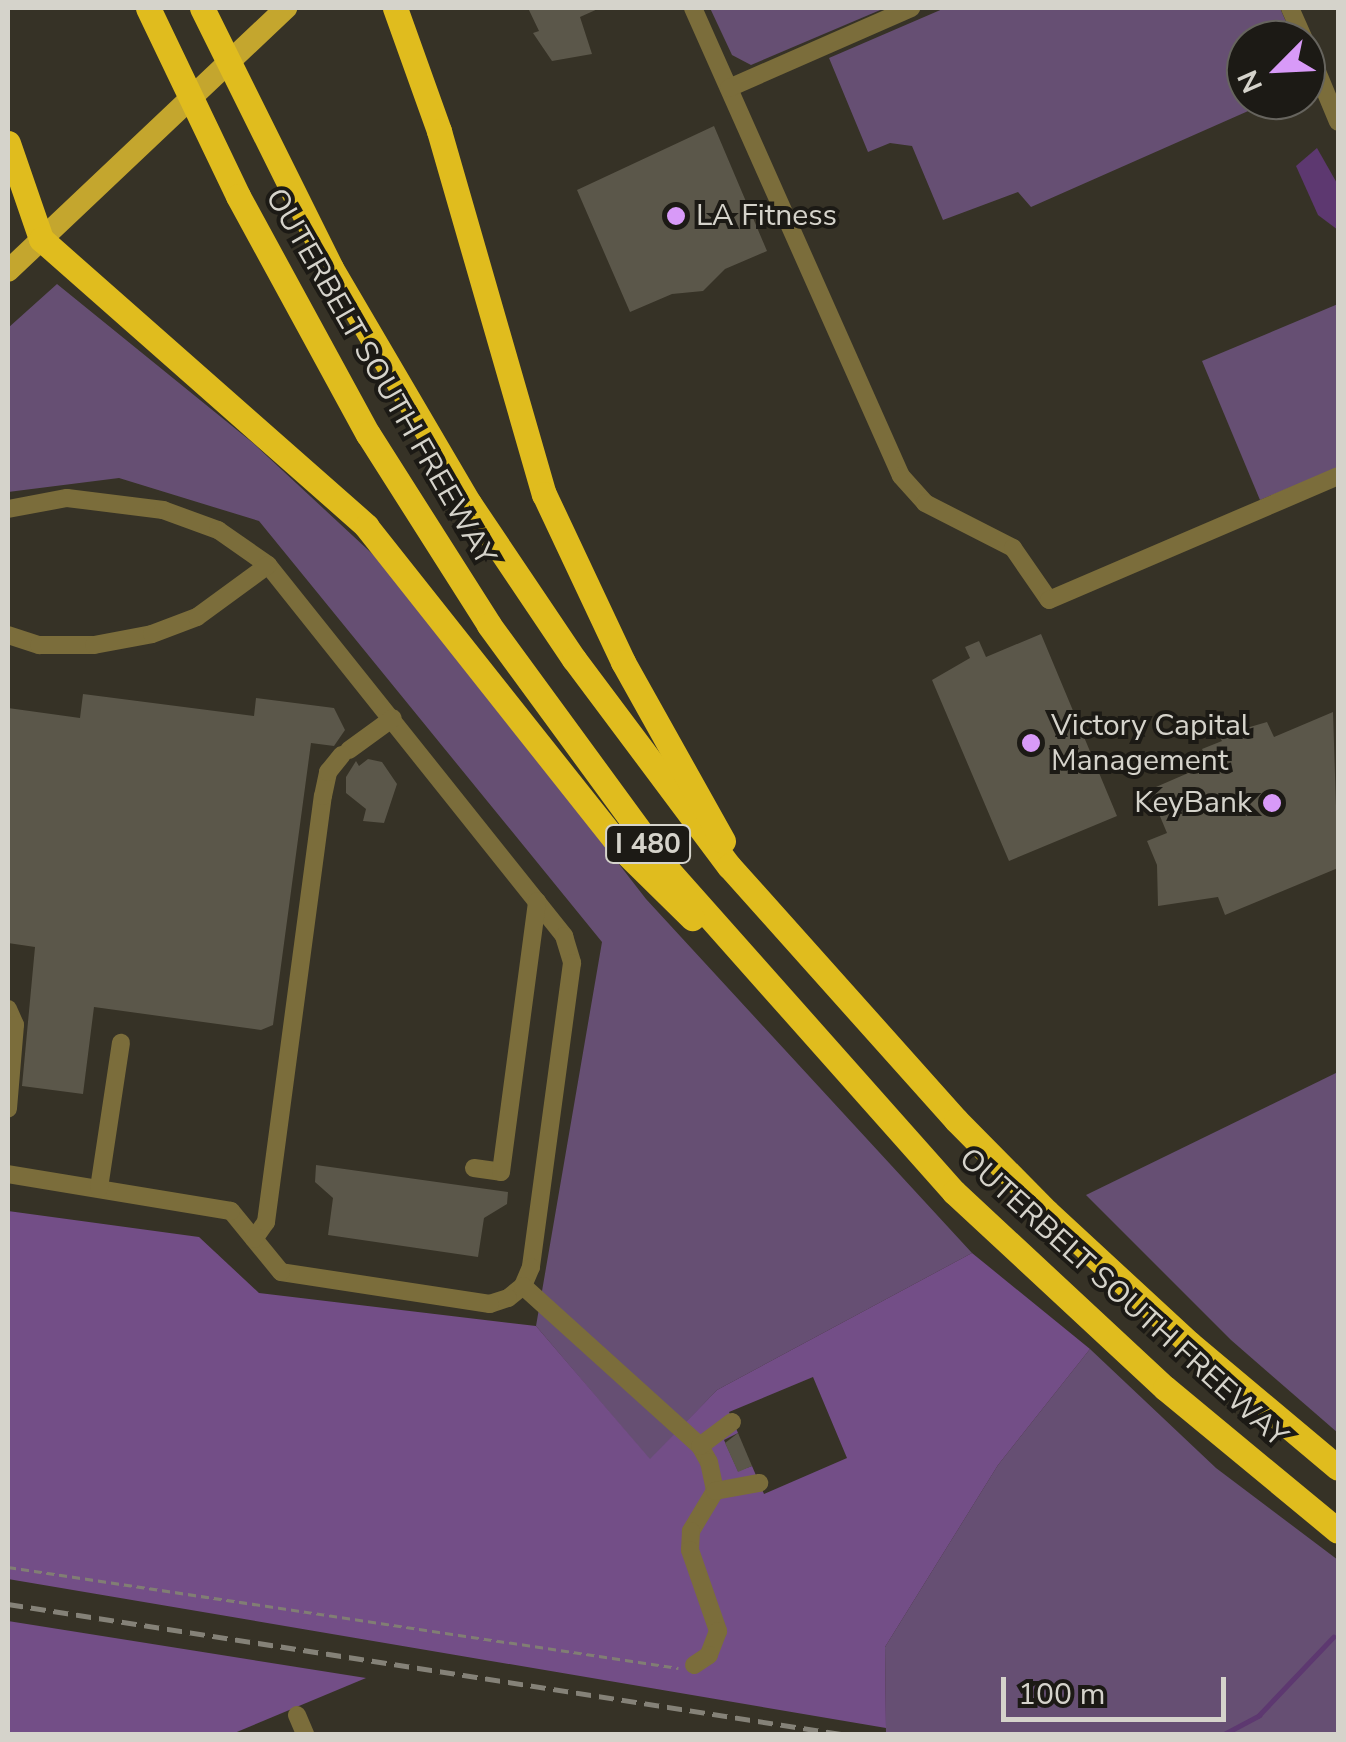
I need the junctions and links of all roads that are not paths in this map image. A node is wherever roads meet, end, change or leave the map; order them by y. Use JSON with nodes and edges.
{"nodes":[{"id":1,"x":148,"y":8,"type":"edge"},
{"id":2,"x":202,"y":8,"type":"edge"},
{"id":3,"x":395,"y":8,"type":"edge"},
{"id":4,"x":693,"y":8,"type":"edge"},
{"id":5,"x":911,"y":8,"type":"edge"},
{"id":6,"x":282,"y":11,"type":"edge"},
{"id":7,"x":729,"y":88,"type":"junction"},
{"id":8,"x":1326,"y":93,"type":"edge"},
{"id":9,"x":1338,"y":122,"type":"edge"},
{"id":10,"x":8,"y":143,"type":"edge"},
{"id":11,"x":41,"y":239,"type":"junction"},
{"id":12,"x":8,"y":271,"type":"edge"},
{"id":13,"x":1338,"y":476,"type":"edge"},
{"id":14,"x":8,"y":508,"type":"edge"},
{"id":15,"x":268,"y":565,"type":"junction"},
{"id":16,"x":8,"y":635,"type":"edge"},
{"id":17,"x":393,"y":718,"type":"junction"},
{"id":18,"x":730,"y":866,"type":"junction"},
{"id":19,"x":537,"y":902,"type":"junction"},
{"id":20,"x":742,"y":960,"type":"junction"},
{"id":21,"x":8,"y":1009,"type":"edge"},
{"id":22,"x":120,"y":1044,"type":"dead end"},
{"id":23,"x":8,"y":1109,"type":"edge"},
{"id":24,"x":474,"y":1168,"type":"dead end"},
{"id":25,"x":8,"y":1174,"type":"edge"},
{"id":26,"x":99,"y":1188,"type":"junction"},
{"id":27,"x":254,"y":1239,"type":"junction"},
{"id":28,"x":523,"y":1286,"type":"junction"},
{"id":29,"x":732,"y":1422,"type":"dead end"},
{"id":30,"x":700,"y":1446,"type":"junction"},
{"id":31,"x":1338,"y":1468,"type":"edge"},
{"id":32,"x":759,"y":1483,"type":"dead end"},
{"id":33,"x":716,"y":1492,"type":"junction"},
{"id":34,"x":1338,"y":1531,"type":"edge"},
{"id":35,"x":694,"y":1665,"type":"road end"},
{"id":36,"x":296,"y":1715,"type":"dead end"},
{"id":37,"x":305,"y":1734,"type":"edge"}],
"edges":[{"from":1,"to":20,"type":"highway","name":"OUTERBELT SOUTH FREEWAY","number":"I 480"},
{"from":2,"to":18,"type":"highway","name":"OUTERBELT SOUTH FREEWAY","number":"I 480"},
{"from":3,"to":18,"type":"highway"},
{"from":4,"to":7,"type":"street"},
{"from":5,"to":7,"type":"street"},
{"from":6,"to":11,"type":"main road"},
{"from":7,"to":13,"type":"street"},
{"from":8,"to":9,"type":"street"},
{"from":10,"to":11,"type":"highway"},
{"from":11,"to":12,"type":"main road"},
{"from":11,"to":20,"type":"highway"},
{"from":14,"to":15,"type":"street"},
{"from":15,"to":16,"type":"street"},
{"from":15,"to":17,"type":"street"},
{"from":17,"to":19,"type":"street"},
{"from":17,"to":27,"type":"street"},
{"from":18,"to":31,"type":"highway","name":"OUTERBELT SOUTH FREEWAY","number":"I 480"},
{"from":19,"to":24,"type":"street"},
{"from":19,"to":28,"type":"street"},
{"from":20,"to":34,"type":"highway","name":"OUTERBELT SOUTH FREEWAY","number":"I 480"},
{"from":21,"to":23,"type":"street"},
{"from":22,"to":26,"type":"street"},
{"from":25,"to":26,"type":"street"},
{"from":26,"to":27,"type":"street"},
{"from":27,"to":28,"type":"street"},
{"from":28,"to":30,"type":"street"},
{"from":29,"to":30,"type":"street"},
{"from":30,"to":33,"type":"street"},
{"from":32,"to":33,"type":"street"},
{"from":33,"to":35,"type":"street"},
{"from":36,"to":37,"type":"street"}]}
